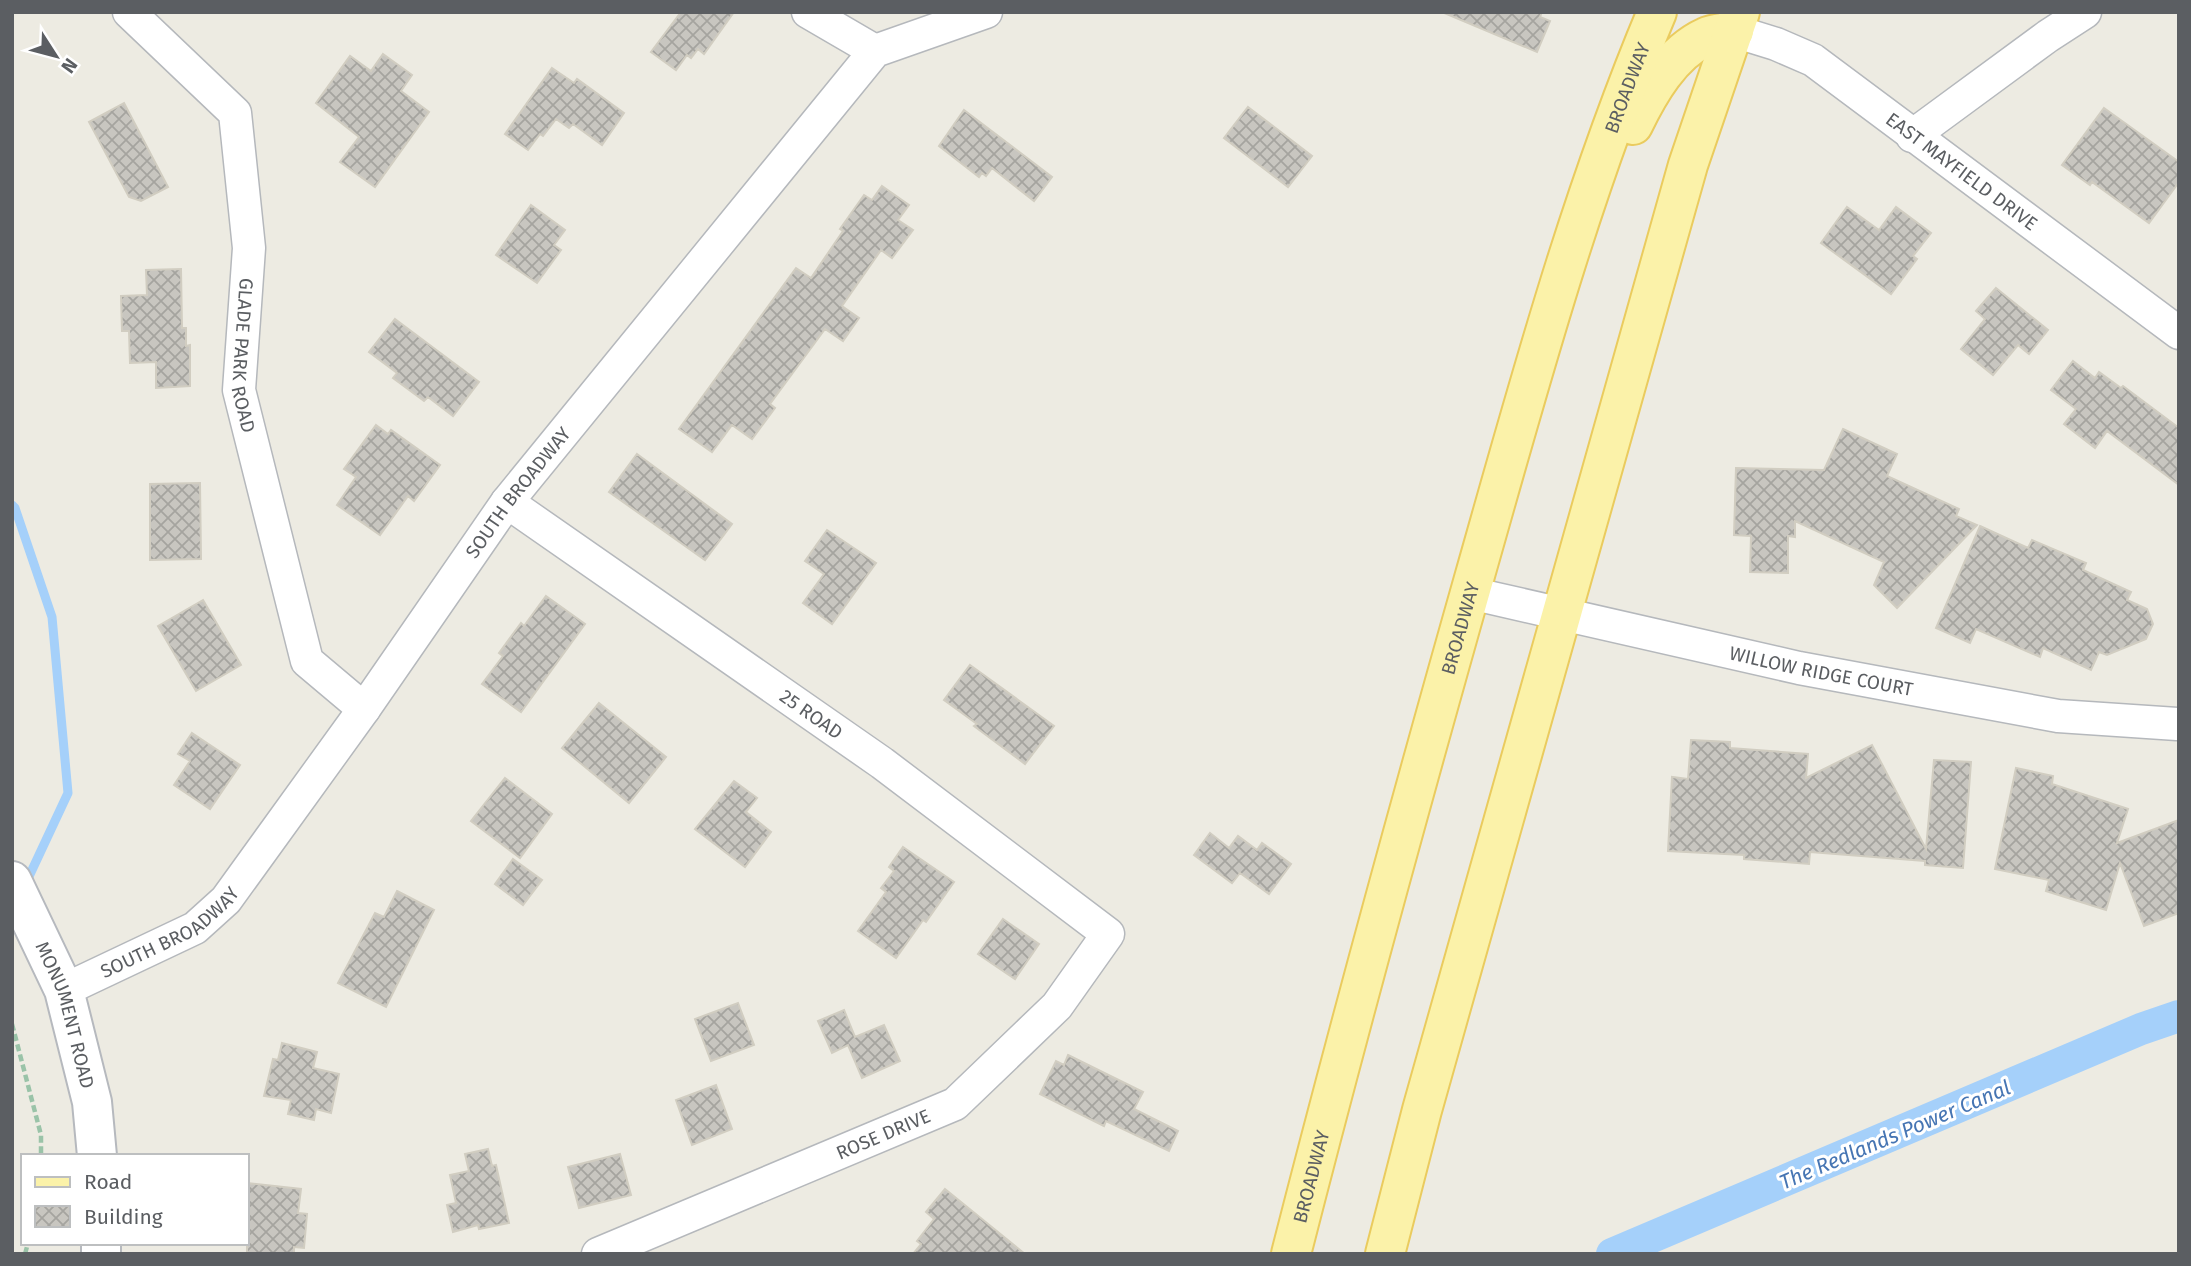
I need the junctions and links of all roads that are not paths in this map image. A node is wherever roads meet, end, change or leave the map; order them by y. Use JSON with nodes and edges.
{"nodes":[{"id":1,"x":130,"y":12,"type":"edge"},
{"id":2,"x":808,"y":12,"type":"edge"},
{"id":3,"x":986,"y":12,"type":"edge"},
{"id":4,"x":1657,"y":12,"type":"edge"},
{"id":5,"x":2085,"y":12,"type":"edge"},
{"id":6,"x":1737,"y":22,"type":"edge"},
{"id":7,"x":875,"y":51,"type":"junction"},
{"id":8,"x":1912,"y":136,"type":"junction"},
{"id":9,"x":1553,"y":302,"type":"junction"},
{"id":10,"x":2179,"y":333,"type":"edge"},
{"id":11,"x":507,"y":502,"type":"junction"},
{"id":12,"x":1470,"y":593,"type":"junction"},
{"id":13,"x":1562,"y":614,"type":"junction"},
{"id":14,"x":364,"y":709,"type":"junction"},
{"id":15,"x":2177,"y":724,"type":"edge"},
{"id":16,"x":12,"y":881,"type":"edge"},
{"id":17,"x":1108,"y":934,"type":"joint"},
{"id":18,"x":64,"y":990,"type":"junction"},
{"id":19,"x":97,"y":1154,"type":"edge"},
{"id":20,"x":598,"y":1254,"type":"edge"},
{"id":21,"x":1291,"y":1254,"type":"edge"},
{"id":22,"x":1385,"y":1254,"type":"edge"}],
"edges":[{"from":1,"to":14,"type":"street","name":"GLADE PARK ROAD"},
{"from":2,"to":7,"type":"street"},
{"from":3,"to":7,"type":"street"},
{"from":4,"to":9,"type":"main road","name":"BROADWAY"},
{"from":5,"to":8,"type":"street"},
{"from":6,"to":8,"type":"street","name":"EAST MAYFIELD DRIVE"},
{"from":6,"to":9,"type":"main road"},
{"from":6,"to":13,"type":"main road"},
{"from":7,"to":11,"type":"street","name":"SOUTH BROADWAY"},
{"from":8,"to":10,"type":"street","name":"EAST MAYFIELD DRIVE"},
{"from":9,"to":12,"type":"main road","name":"BROADWAY"},
{"from":11,"to":14,"type":"street","name":"SOUTH BROADWAY"},
{"from":11,"to":17,"type":"street","name":"25 ROAD"},
{"from":12,"to":13,"type":"street","name":"WILLOW RIDGE COURT"},
{"from":12,"to":21,"type":"main road","name":"BROADWAY"},
{"from":13,"to":15,"type":"street","name":"WILLOW RIDGE COURT"},
{"from":13,"to":22,"type":"main road"},
{"from":14,"to":18,"type":"street","name":"SOUTH BROADWAY"},
{"from":16,"to":18,"type":"main road","name":"MONUMENT ROAD"},
{"from":17,"to":20,"type":"street","name":"ROSE DRIVE"},
{"from":18,"to":19,"type":"main road","name":"MONUMENT ROAD"}]}
